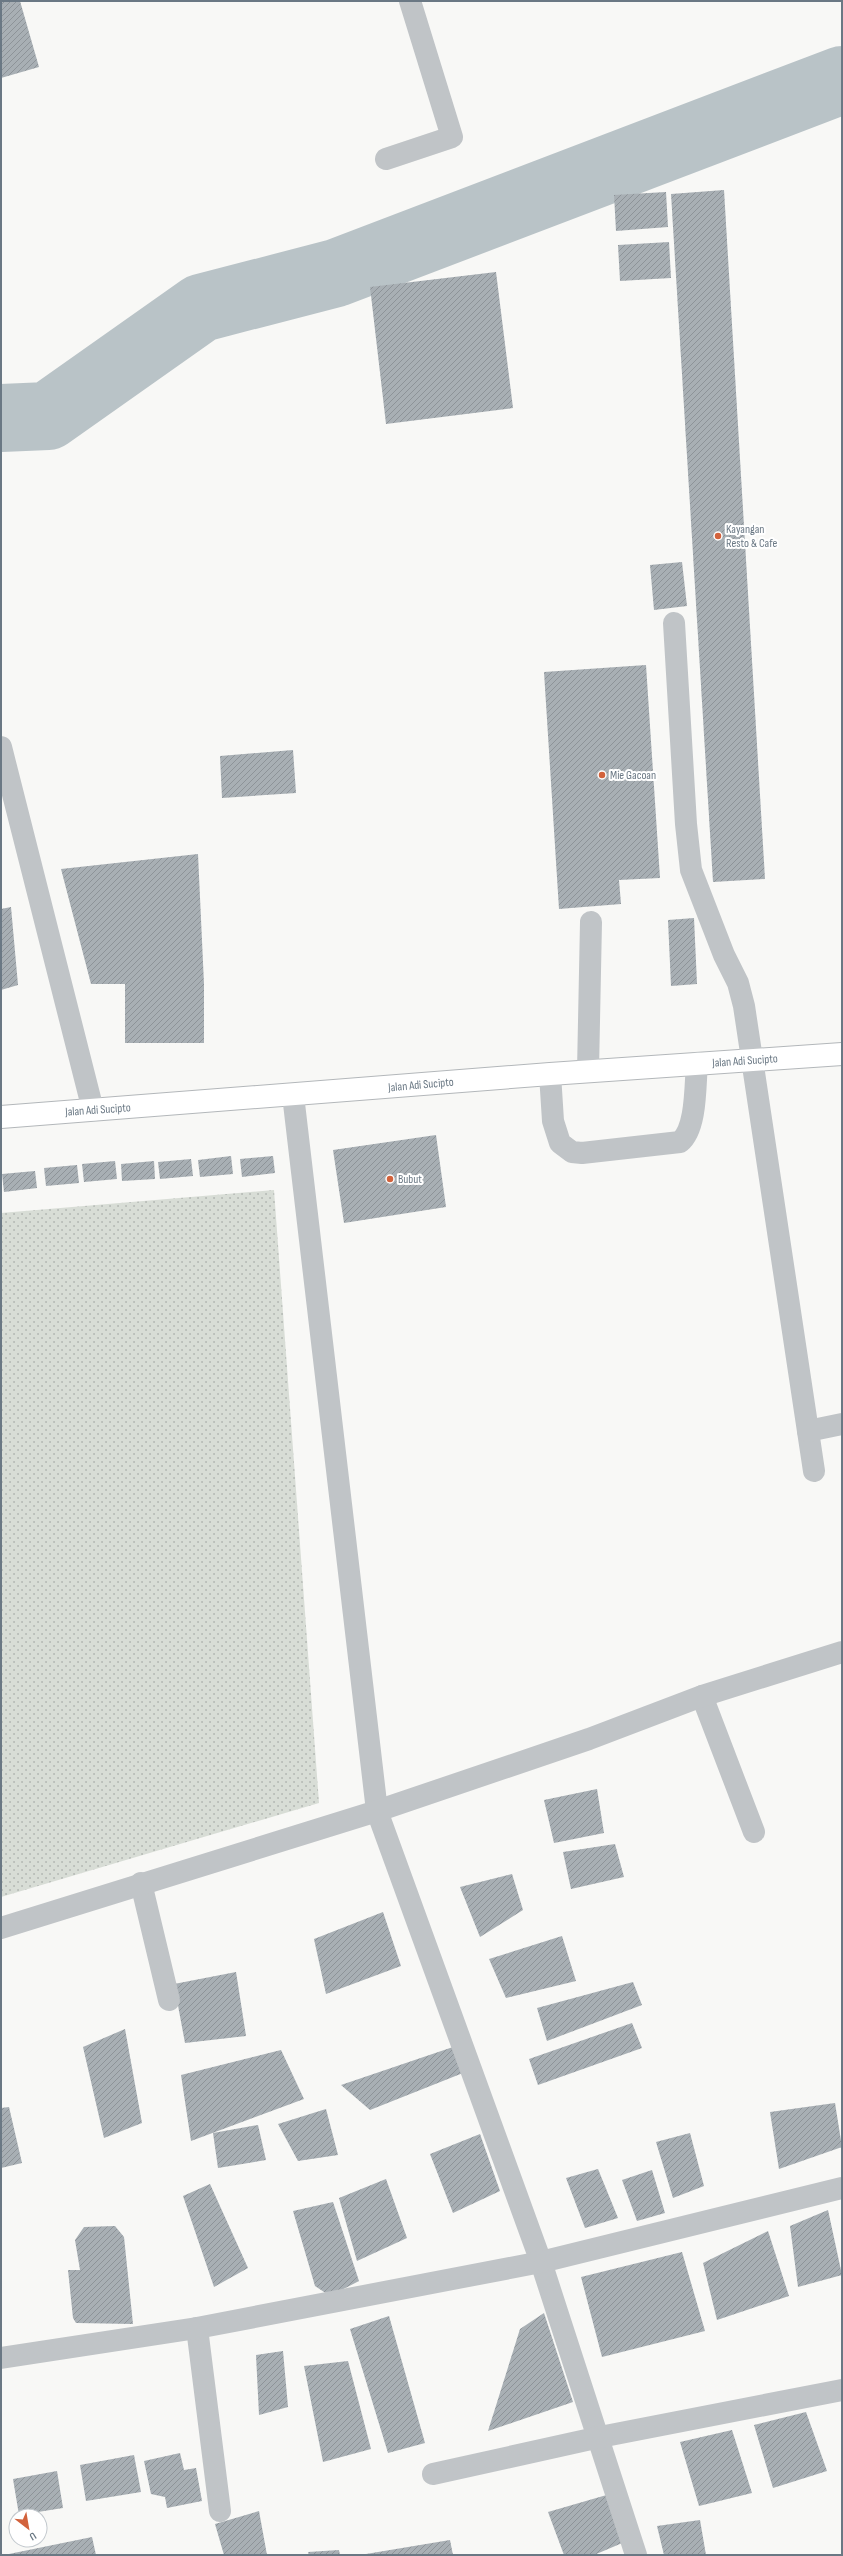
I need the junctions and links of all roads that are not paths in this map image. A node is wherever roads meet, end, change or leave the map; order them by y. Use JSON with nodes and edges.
{"nodes":[{"id":1,"x":410,"y":1,"type":"edge"},
{"id":2,"x":386,"y":159,"type":"dead end"},
{"id":3,"x":674,"y":623,"type":"dead end"},
{"id":4,"x":1,"y":747,"type":"edge"},
{"id":5,"x":591,"y":922,"type":"dead end"},
{"id":6,"x":842,"y":1054,"type":"edge"},
{"id":7,"x":752,"y":1060,"type":"junction"},
{"id":8,"x":697,"y":1063,"type":"junction"},
{"id":9,"x":588,"y":1072,"type":"junction"},
{"id":10,"x":550,"y":1074,"type":"junction"},
{"id":11,"x":293,"y":1095,"type":"junction"},
{"id":12,"x":93,"y":1110,"type":"junction"},
{"id":13,"x":1,"y":1117,"type":"edge"},
{"id":14,"x":842,"y":1424,"type":"edge"},
{"id":15,"x":808,"y":1431,"type":"junction"},
{"id":16,"x":814,"y":1471,"type":"dead end"},
{"id":17,"x":842,"y":1652,"type":"edge"},
{"id":18,"x":702,"y":1696,"type":"junction"},
{"id":19,"x":377,"y":1811,"type":"junction"},
{"id":20,"x":754,"y":1832,"type":"dead end"},
{"id":21,"x":141,"y":1883,"type":"junction"},
{"id":22,"x":1,"y":1928,"type":"edge"},
{"id":23,"x":169,"y":2000,"type":"dead end"},
{"id":24,"x":842,"y":2188,"type":"edge"},
{"id":25,"x":541,"y":2262,"type":"junction"},
{"id":26,"x":197,"y":2328,"type":"junction"},
{"id":27,"x":1,"y":2358,"type":"edge"},
{"id":28,"x":842,"y":2390,"type":"edge"},
{"id":29,"x":600,"y":2437,"type":"junction"},
{"id":30,"x":433,"y":2474,"type":"dead end"},
{"id":31,"x":220,"y":2511,"type":"dead end"},
{"id":32,"x":636,"y":2555,"type":"edge"}],
"edges":[{"from":1,"to":2,"type":"street"},
{"from":3,"to":7,"type":"street"},
{"from":4,"to":12,"type":"street"},
{"from":5,"to":9,"type":"street"},
{"from":6,"to":7,"type":"highway","name":"Jalan Adi Sucipto"},
{"from":7,"to":8,"type":"highway","name":"Jalan Adi Sucipto"},
{"from":7,"to":15,"type":"street"},
{"from":8,"to":9,"type":"highway","name":"Jalan Adi Sucipto"},
{"from":8,"to":10,"type":"street"},
{"from":9,"to":10,"type":"highway","name":"Jalan Adi Sucipto"},
{"from":10,"to":11,"type":"highway","name":"Jalan Adi Sucipto"},
{"from":11,"to":12,"type":"highway","name":"Jalan Adi Sucipto"},
{"from":11,"to":19,"type":"street"},
{"from":12,"to":13,"type":"highway","name":"Jalan Adi Sucipto"},
{"from":14,"to":15,"type":"street"},
{"from":15,"to":16,"type":"street"},
{"from":17,"to":18,"type":"street"},
{"from":18,"to":19,"type":"street"},
{"from":18,"to":20,"type":"street"},
{"from":19,"to":21,"type":"street"},
{"from":19,"to":25,"type":"street"},
{"from":21,"to":22,"type":"street"},
{"from":21,"to":23,"type":"street"},
{"from":24,"to":25,"type":"street"},
{"from":25,"to":26,"type":"street"},
{"from":25,"to":29,"type":"street"},
{"from":26,"to":27,"type":"street"},
{"from":26,"to":31,"type":"street"},
{"from":28,"to":29,"type":"street"},
{"from":29,"to":30,"type":"street"},
{"from":29,"to":32,"type":"street"}]}
